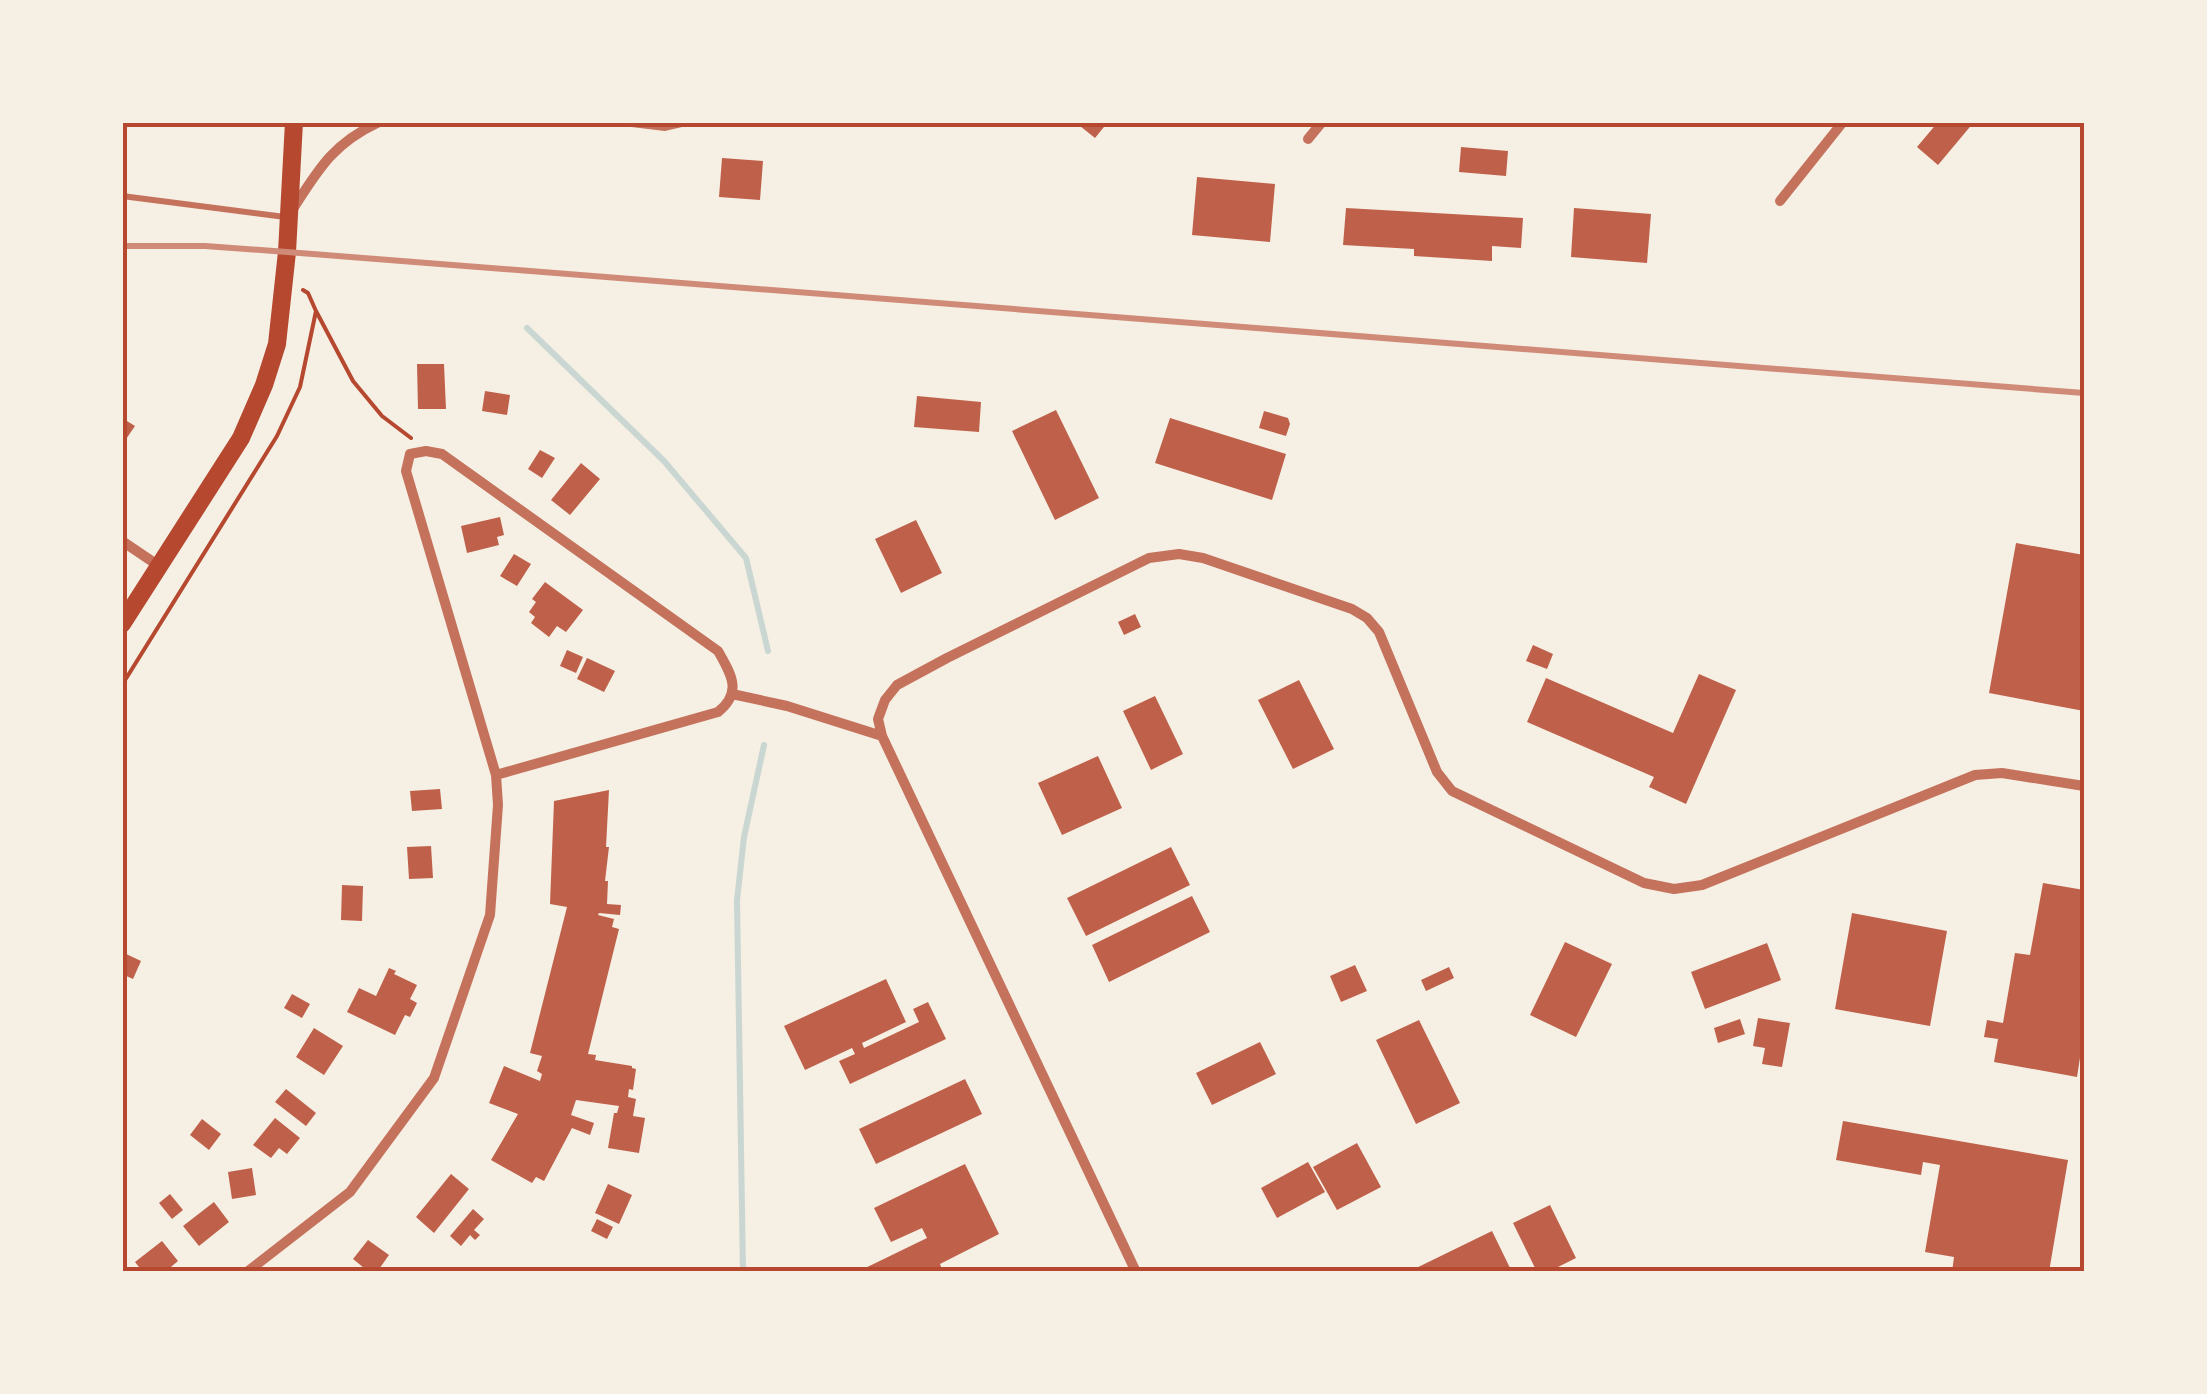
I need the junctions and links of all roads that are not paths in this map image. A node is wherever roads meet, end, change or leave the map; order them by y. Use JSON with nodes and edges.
{"nodes":[{"id":1,"x":294,"y":122,"type":"edge"},
{"id":2,"x":379,"y":122,"type":"edge"},
{"id":3,"x":632,"y":122,"type":"edge"},
{"id":4,"x":682,"y":122,"type":"edge"},
{"id":5,"x":1322,"y":122,"type":"edge"},
{"id":6,"x":1843,"y":122,"type":"edge"},
{"id":7,"x":1308,"y":139,"type":"dead end"},
{"id":8,"x":122,"y":196,"type":"edge"},
{"id":9,"x":1780,"y":201,"type":"dead end"},
{"id":10,"x":288,"y":218,"type":"junction"},
{"id":11,"x":122,"y":541,"type":"edge"},
{"id":12,"x":159,"y":566,"type":"junction"},
{"id":13,"x":122,"y":624,"type":"edge"},
{"id":14,"x":732,"y":694,"type":"junction"},
{"id":15,"x":882,"y":736,"type":"junction"},
{"id":16,"x":496,"y":775,"type":"junction"},
{"id":17,"x":2084,"y":786,"type":"edge"},
{"id":18,"x":247,"y":1272,"type":"edge"},
{"id":19,"x":1136,"y":1272,"type":"edge"}],
"edges":[{"from":1,"to":10,"type":"main road"},
{"from":2,"to":10,"type":"street"},
{"from":3,"to":4,"type":"street"},
{"from":5,"to":7,"type":"street"},
{"from":6,"to":9,"type":"street"},
{"from":8,"to":10,"type":"lane"},
{"from":10,"to":12,"type":"main road"},
{"from":11,"to":12,"type":"street"},
{"from":12,"to":13,"type":"main road"},
{"from":14,"to":15,"type":"street"},
{"from":14,"to":16,"type":"street"},
{"from":14,"to":16,"type":"street"},
{"from":15,"to":17,"type":"street"},
{"from":15,"to":19,"type":"street"},
{"from":16,"to":18,"type":"street"}]}
